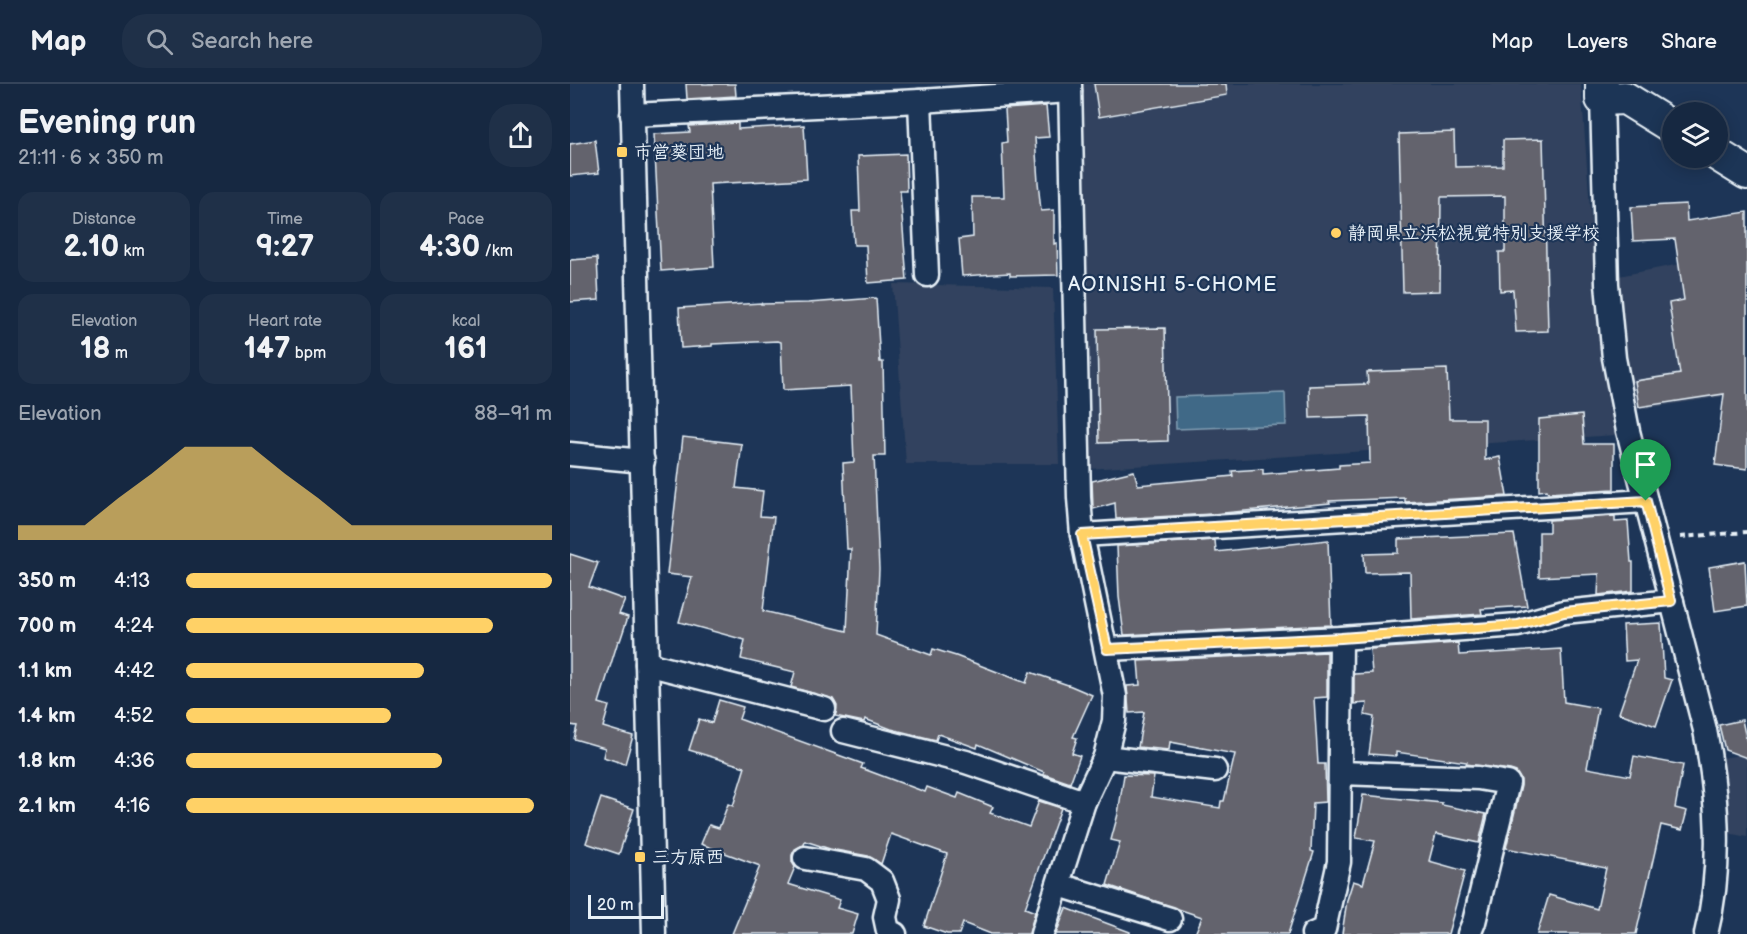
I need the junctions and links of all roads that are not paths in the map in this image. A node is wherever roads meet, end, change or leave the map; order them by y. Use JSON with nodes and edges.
{"nodes":[{"id":1,"x":632,"y":84,"type":"edge"},
{"id":2,"x":1070,"y":88,"type":"edge"},
{"id":3,"x":1602,"y":91,"type":"edge"},
{"id":4,"x":920,"y":101,"type":"junction"},
{"id":5,"x":632,"y":115,"type":"junction"},
{"id":6,"x":1662,"y":121,"type":"edge"},
{"id":7,"x":1728,"y":161,"type":"edge"},
{"id":8,"x":1747,"y":173,"type":"edge"},
{"id":9,"x":927,"y":275,"type":"dead end"},
{"id":10,"x":570,"y":454,"type":"edge"},
{"id":11,"x":643,"y":461,"type":"junction"},
{"id":12,"x":1646,"y":501,"type":"junction"},
{"id":13,"x":1082,"y":535,"type":"junction"},
{"id":14,"x":1671,"y":601,"type":"junction"},
{"id":15,"x":1341,"y":638,"type":"junction"},
{"id":16,"x":1107,"y":649,"type":"junction"},
{"id":17,"x":647,"y":664,"type":"junction"},
{"id":18,"x":824,"y":709,"type":"dead end"},
{"id":19,"x":843,"y":731,"type":"dead end"},
{"id":20,"x":1105,"y":757,"type":"junction"},
{"id":21,"x":1215,"y":770,"type":"dead end"},
{"id":22,"x":1341,"y":773,"type":"junction"},
{"id":23,"x":1084,"y":802,"type":"junction"},
{"id":24,"x":805,"y":858,"type":"dead end"},
{"id":25,"x":1059,"y":885,"type":"junction"},
{"id":26,"x":1170,"y":919,"type":"dead end"},
{"id":27,"x":654,"y":934,"type":"edge"},
{"id":28,"x":895,"y":934,"type":"edge"},
{"id":29,"x":1042,"y":934,"type":"edge"},
{"id":30,"x":1313,"y":934,"type":"edge"},
{"id":31,"x":1469,"y":934,"type":"edge"},
{"id":32,"x":1706,"y":934,"type":"edge"}],
"edges":[{"from":1,"to":5,"type":"street"},
{"from":2,"to":4,"type":"street"},
{"from":2,"to":13,"type":"street"},
{"from":3,"to":6,"type":"street"},
{"from":3,"to":12,"type":"street"},
{"from":4,"to":5,"type":"street"},
{"from":4,"to":9,"type":"street"},
{"from":5,"to":11,"type":"street"},
{"from":7,"to":8,"type":"street"},
{"from":10,"to":11,"type":"street"},
{"from":11,"to":17,"type":"street"},
{"from":12,"to":13,"type":"street"},
{"from":12,"to":14,"type":"street"},
{"from":13,"to":16,"type":"street"},
{"from":14,"to":15,"type":"street"},
{"from":14,"to":32,"type":"street"},
{"from":15,"to":16,"type":"street"},
{"from":15,"to":22,"type":"street"},
{"from":16,"to":20,"type":"street"},
{"from":17,"to":18,"type":"street"},
{"from":17,"to":27,"type":"street"},
{"from":19,"to":23,"type":"street"},
{"from":20,"to":21,"type":"street"},
{"from":20,"to":23,"type":"street"},
{"from":22,"to":30,"type":"street"},
{"from":22,"to":31,"type":"street"},
{"from":23,"to":25,"type":"street"},
{"from":24,"to":28,"type":"street"},
{"from":25,"to":26,"type":"street"},
{"from":25,"to":29,"type":"street"}]}
